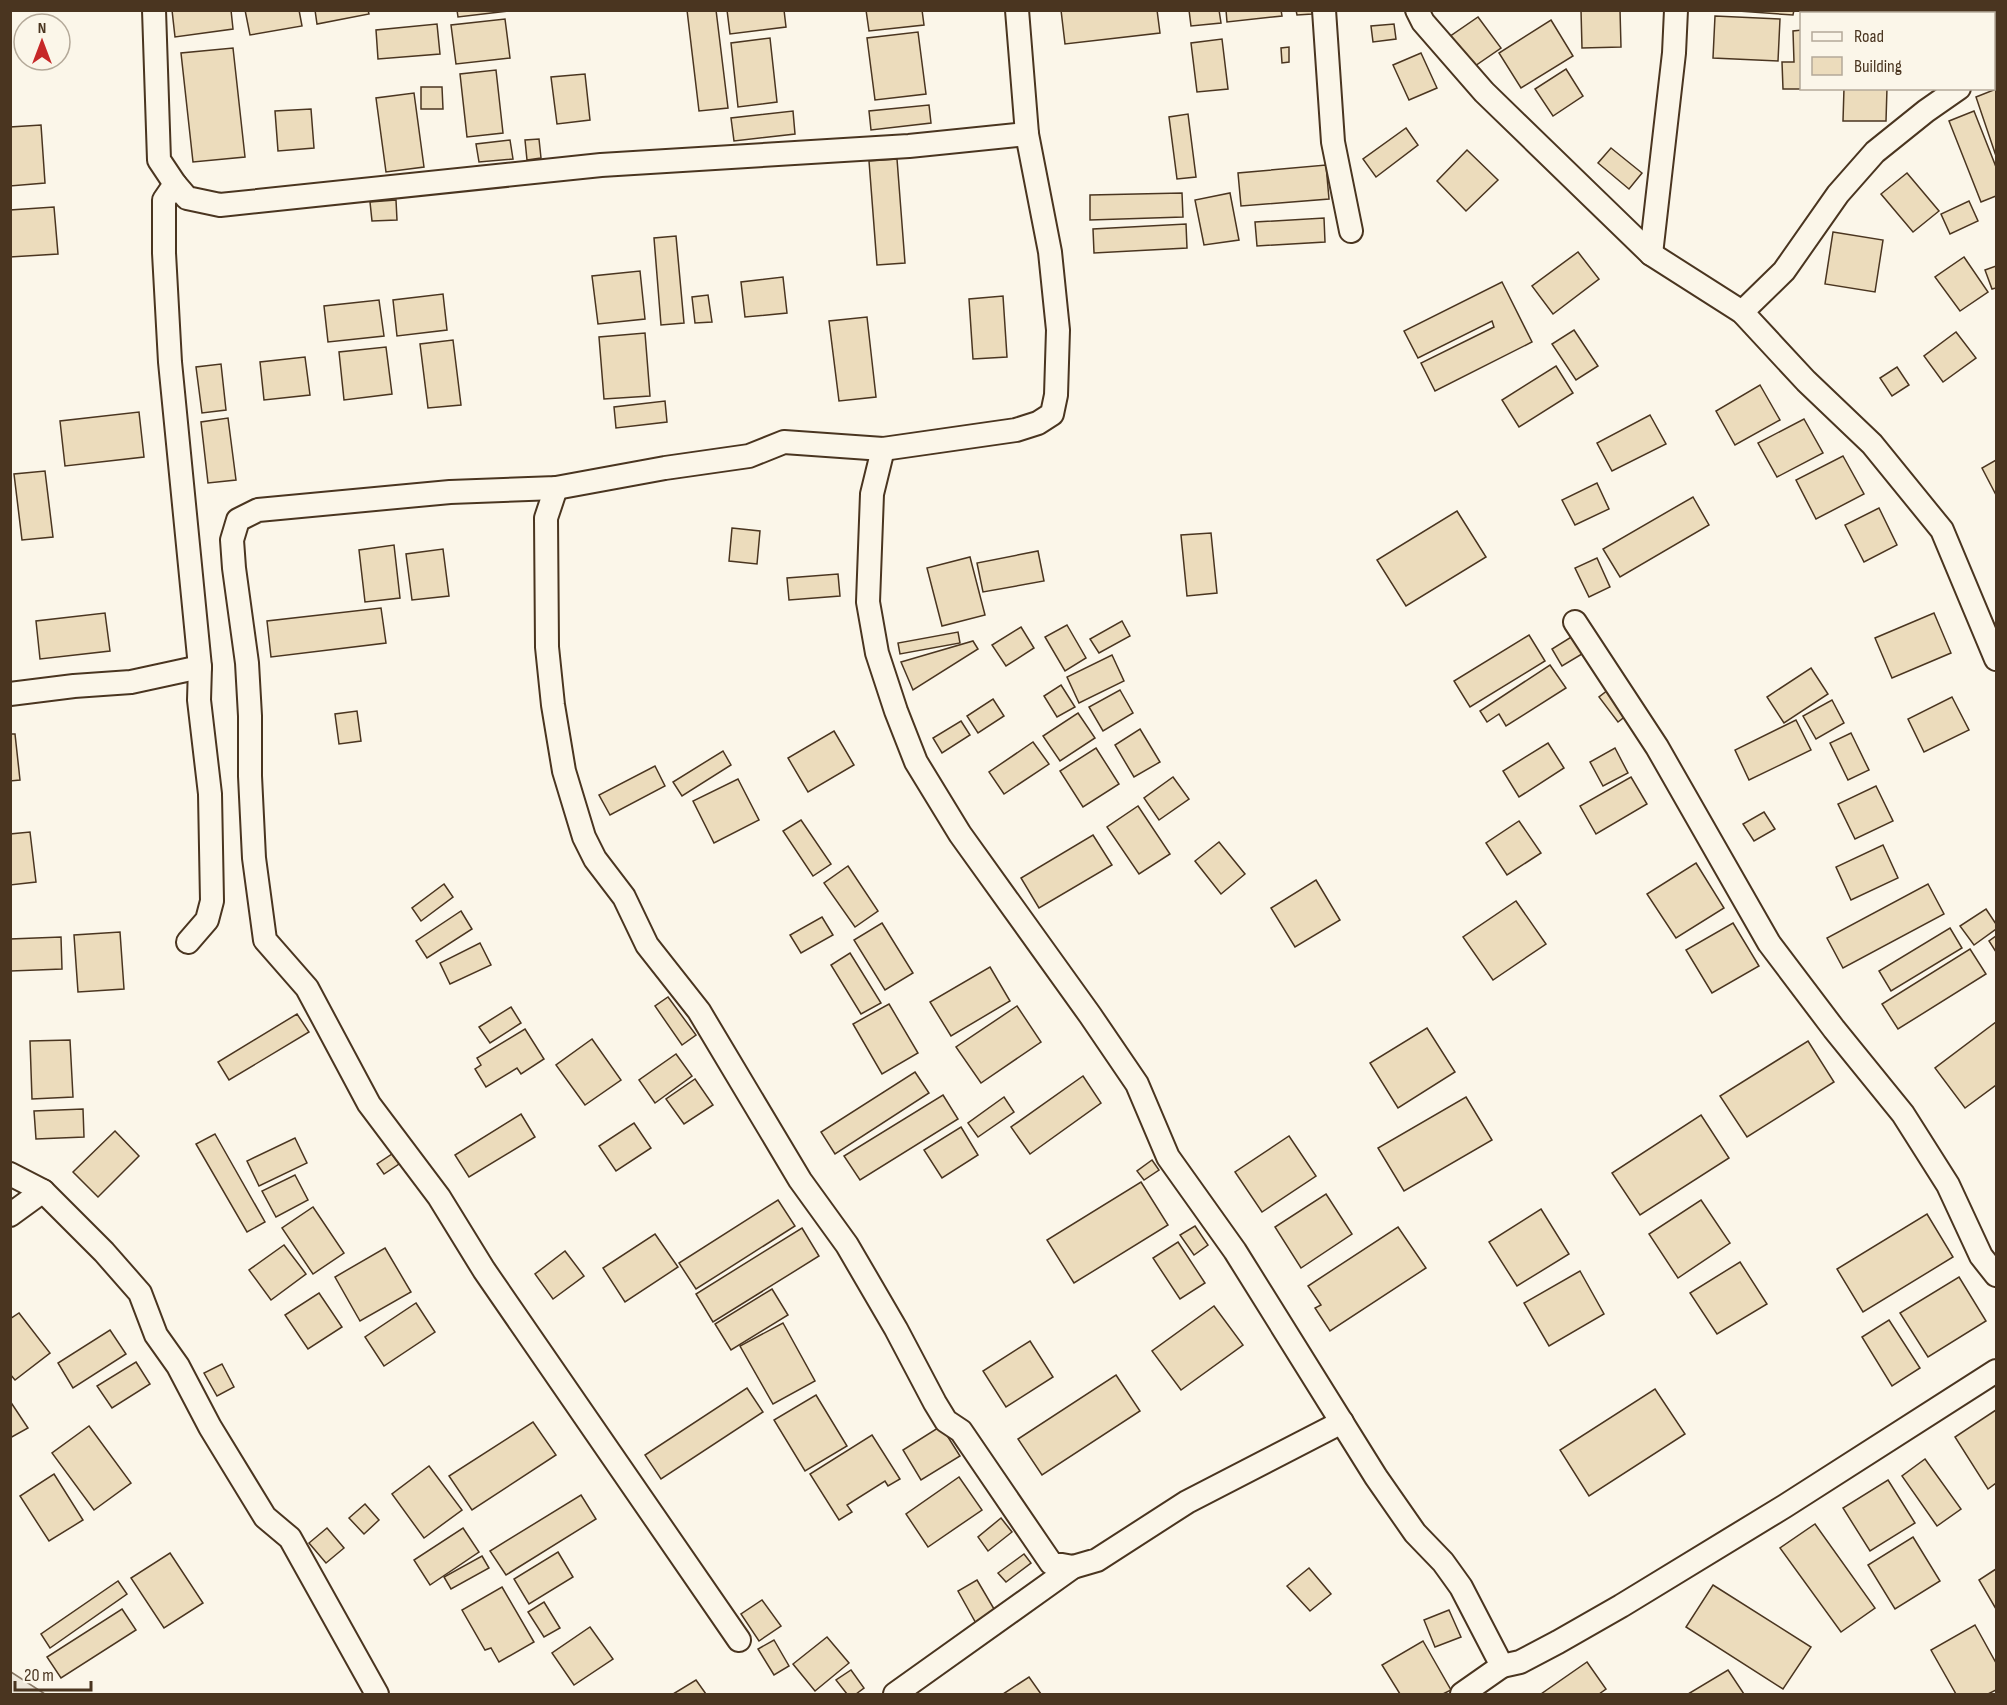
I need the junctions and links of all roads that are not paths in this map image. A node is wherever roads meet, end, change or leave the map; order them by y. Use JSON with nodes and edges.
{"nodes":[{"id":1,"x":154,"y":10,"type":"edge"},
{"id":2,"x":1017,"y":10,"type":"edge"},
{"id":3,"x":1324,"y":10,"type":"edge"},
{"id":4,"x":1417,"y":10,"type":"edge"},
{"id":5,"x":1676,"y":10,"type":"edge"},
{"id":6,"x":1956,"y":90,"type":"edge"},
{"id":7,"x":1027,"y":134,"type":"junction"},
{"id":8,"x":175,"y":184,"type":"junction"},
{"id":9,"x":1351,"y":231,"type":"dead end"},
{"id":10,"x":1651,"y":254,"type":"junction"},
{"id":11,"x":1742,"y":312,"type":"junction"},
{"id":12,"x":883,"y":449,"type":"junction"},
{"id":13,"x":556,"y":488,"type":"junction"},
{"id":14,"x":1575,"y":622,"type":"dead end"},
{"id":15,"x":1996,"y":659,"type":"edge"},
{"id":16,"x":200,"y":667,"type":"junction"},
{"id":17,"x":10,"y":694,"type":"edge"},
{"id":18,"x":188,"y":942,"type":"dead end"},
{"id":19,"x":10,"y":1174,"type":"edge"},
{"id":20,"x":43,"y":1191,"type":"junction"},
{"id":21,"x":10,"y":1215,"type":"edge"},
{"id":22,"x":1996,"y":1275,"type":"edge"},
{"id":23,"x":1996,"y":1371,"type":"edge"},
{"id":24,"x":1342,"y":1422,"type":"junction"},
{"id":25,"x":1073,"y":1567,"type":"junction"},
{"id":26,"x":739,"y":1640,"type":"dead end"},
{"id":27,"x":1502,"y":1666,"type":"junction"},
{"id":28,"x":377,"y":1695,"type":"edge"},
{"id":29,"x":895,"y":1695,"type":"edge"},
{"id":30,"x":1462,"y":1695,"type":"edge"}],
"edges":[{"from":1,"to":8,"type":"street"},
{"from":2,"to":7,"type":"street"},
{"from":3,"to":9,"type":"street"},
{"from":4,"to":10,"type":"street"},
{"from":5,"to":10,"type":"street"},
{"from":6,"to":11,"type":"street"},
{"from":7,"to":8,"type":"street"},
{"from":7,"to":12,"type":"street"},
{"from":8,"to":16,"type":"street"},
{"from":10,"to":11,"type":"street"},
{"from":11,"to":15,"type":"street"},
{"from":12,"to":13,"type":"street"},
{"from":12,"to":24,"type":"street"},
{"from":13,"to":25,"type":"street"},
{"from":13,"to":26,"type":"street"},
{"from":14,"to":22,"type":"street"},
{"from":16,"to":17,"type":"street"},
{"from":16,"to":18,"type":"street"},
{"from":19,"to":20,"type":"street"},
{"from":20,"to":21,"type":"street"},
{"from":20,"to":28,"type":"street"},
{"from":23,"to":27,"type":"street"},
{"from":24,"to":25,"type":"street"},
{"from":24,"to":27,"type":"street"},
{"from":25,"to":29,"type":"street"},
{"from":27,"to":30,"type":"street"}]}
